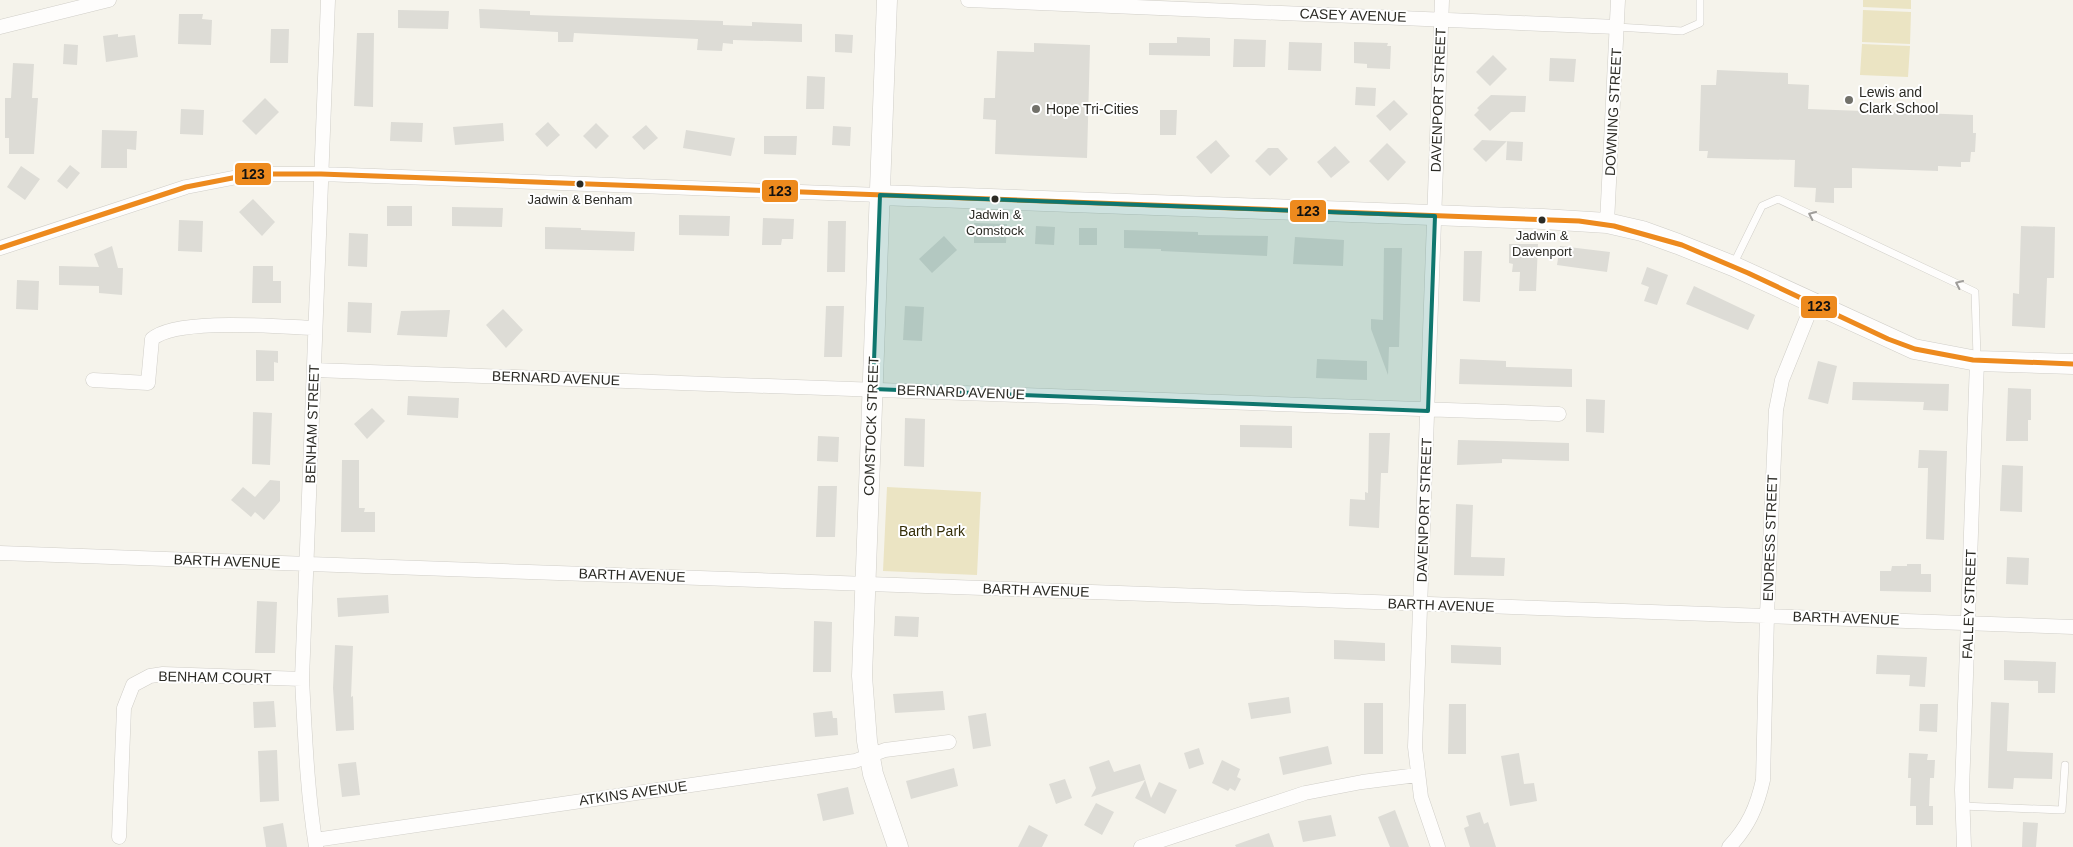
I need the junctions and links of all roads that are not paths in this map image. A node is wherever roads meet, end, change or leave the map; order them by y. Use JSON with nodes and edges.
{"nodes":[{"id":1,"x":109,"y":0,"type":"edge"},
{"id":2,"x":328,"y":0,"type":"edge"},
{"id":3,"x":887,"y":0,"type":"edge"},
{"id":4,"x":968,"y":0,"type":"edge"},
{"id":5,"x":1442,"y":0,"type":"edge"},
{"id":6,"x":1618,"y":0,"type":"edge"},
{"id":7,"x":1700,"y":0,"type":"edge"},
{"id":8,"x":1441,"y":18,"type":"junction"},
{"id":9,"x":0,"y":27,"type":"edge"},
{"id":10,"x":1617,"y":27,"type":"junction"},
{"id":11,"x":321,"y":174,"type":"junction"},
{"id":12,"x":880,"y":195,"type":"junction"},
{"id":13,"x":1435,"y":216,"type":"junction"},
{"id":14,"x":1607,"y":224,"type":"junction"},
{"id":15,"x":0,"y":248,"type":"edge"},
{"id":16,"x":1733,"y":266,"type":"junction"},
{"id":17,"x":1813,"y":303,"type":"junction"},
{"id":18,"x":316,"y":328,"type":"junction"},
{"id":19,"x":1977,"y":361,"type":"junction"},
{"id":20,"x":2073,"y":364,"type":"edge"},
{"id":21,"x":314,"y":370,"type":"junction"},
{"id":22,"x":93,"y":380,"type":"dead end"},
{"id":23,"x":873,"y":389,"type":"junction"},
{"id":24,"x":1428,"y":410,"type":"junction"},
{"id":25,"x":1559,"y":414,"type":"dead end"},
{"id":26,"x":0,"y":553,"type":"edge"},
{"id":27,"x":307,"y":564,"type":"junction"},
{"id":28,"x":866,"y":584,"type":"junction"},
{"id":29,"x":1421,"y":604,"type":"junction"},
{"id":30,"x":1767,"y":615,"type":"junction"},
{"id":31,"x":1968,"y":623,"type":"junction"},
{"id":32,"x":2073,"y":627,"type":"edge"},
{"id":33,"x":302,"y":679,"type":"junction"},
{"id":34,"x":949,"y":742,"type":"dead end"},
{"id":35,"x":869,"y":756,"type":"junction"},
{"id":36,"x":2065,"y":765,"type":"dead end"},
{"id":37,"x":1417,"y":775,"type":"junction"},
{"id":38,"x":1962,"y":806,"type":"junction"},
{"id":39,"x":119,"y":837,"type":"dead end"},
{"id":40,"x":316,"y":843,"type":"edge"},
{"id":41,"x":898,"y":847,"type":"edge"},
{"id":42,"x":1141,"y":847,"type":"edge"},
{"id":43,"x":1438,"y":847,"type":"edge"},
{"id":44,"x":1729,"y":847,"type":"edge"},
{"id":45,"x":1964,"y":847,"type":"edge"}],
"edges":[{"from":1,"to":9,"type":"street"},
{"from":2,"to":11,"type":"street","name":"BENHAM STREET"},
{"from":3,"to":12,"type":"street","name":"COMSTOCK STREET"},
{"from":4,"to":8,"type":"street","name":"CASEY AVENUE"},
{"from":5,"to":8,"type":"street","name":"DAVENPORT STREET"},
{"from":6,"to":10,"type":"street","name":"DOWNING STREET"},
{"from":7,"to":10,"type":"lane"},
{"from":8,"to":10,"type":"street","name":"CASEY AVENUE"},
{"from":8,"to":13,"type":"street","name":"DAVENPORT STREET"},
{"from":10,"to":14,"type":"street","name":"DOWNING STREET"},
{"from":11,"to":12,"type":"street"},
{"from":11,"to":15,"type":"street"},
{"from":11,"to":18,"type":"street","name":"BENHAM STREET"},
{"from":12,"to":13,"type":"street"},
{"from":12,"to":23,"type":"street","name":"COMSTOCK STREET"},
{"from":13,"to":14,"type":"street"},
{"from":13,"to":24,"type":"street","name":"DAVENPORT STREET"},
{"from":14,"to":16,"type":"street"},
{"from":16,"to":17,"type":"street"},
{"from":19,"to":16,"type":"lane","one_way":true},
{"from":17,"to":19,"type":"street"},
{"from":17,"to":30,"type":"street","name":"ENDRESS STREET"},
{"from":18,"to":21,"type":"street","name":"BENHAM STREET"},
{"from":18,"to":22,"type":"street"},
{"from":19,"to":20,"type":"street"},
{"from":19,"to":31,"type":"street","name":"FALLEY STREET"},
{"from":21,"to":23,"type":"street","name":"BERNARD AVENUE"},
{"from":21,"to":27,"type":"street","name":"BENHAM STREET"},
{"from":23,"to":24,"type":"street","name":"BERNARD AVENUE"},
{"from":23,"to":28,"type":"street","name":"COMSTOCK STREET"},
{"from":24,"to":25,"type":"street"},
{"from":24,"to":29,"type":"street","name":"DAVENPORT STREET"},
{"from":26,"to":27,"type":"street","name":"BARTH AVENUE"},
{"from":27,"to":28,"type":"street","name":"BARTH AVENUE"},
{"from":27,"to":33,"type":"street","name":"BENHAM STREET"},
{"from":28,"to":29,"type":"street","name":"BARTH AVENUE"},
{"from":28,"to":35,"type":"street","name":"COMSTOCK STREET"},
{"from":29,"to":30,"type":"street","name":"BARTH AVENUE"},
{"from":29,"to":37,"type":"street","name":"DAVENPORT STREET"},
{"from":30,"to":31,"type":"street","name":"BARTH AVENUE"},
{"from":30,"to":44,"type":"street","name":"ENDRESS STREET"},
{"from":31,"to":32,"type":"street","name":"BARTH AVENUE"},
{"from":31,"to":38,"type":"street","name":"FALLEY STREET"},
{"from":33,"to":39,"type":"street","name":"BENHAM COURT"},
{"from":33,"to":40,"type":"street","name":"BENHAM STREET"},
{"from":34,"to":35,"type":"street","name":"ATKINS AVENUE"},
{"from":35,"to":40,"type":"street","name":"ATKINS AVENUE"},
{"from":35,"to":41,"type":"street","name":"COMSTOCK STREET"},
{"from":36,"to":38,"type":"lane"},
{"from":37,"to":42,"type":"street"},
{"from":37,"to":43,"type":"street","name":"DAVENPORT STREET"},
{"from":38,"to":45,"type":"street","name":"FALLEY STREET"}]}
